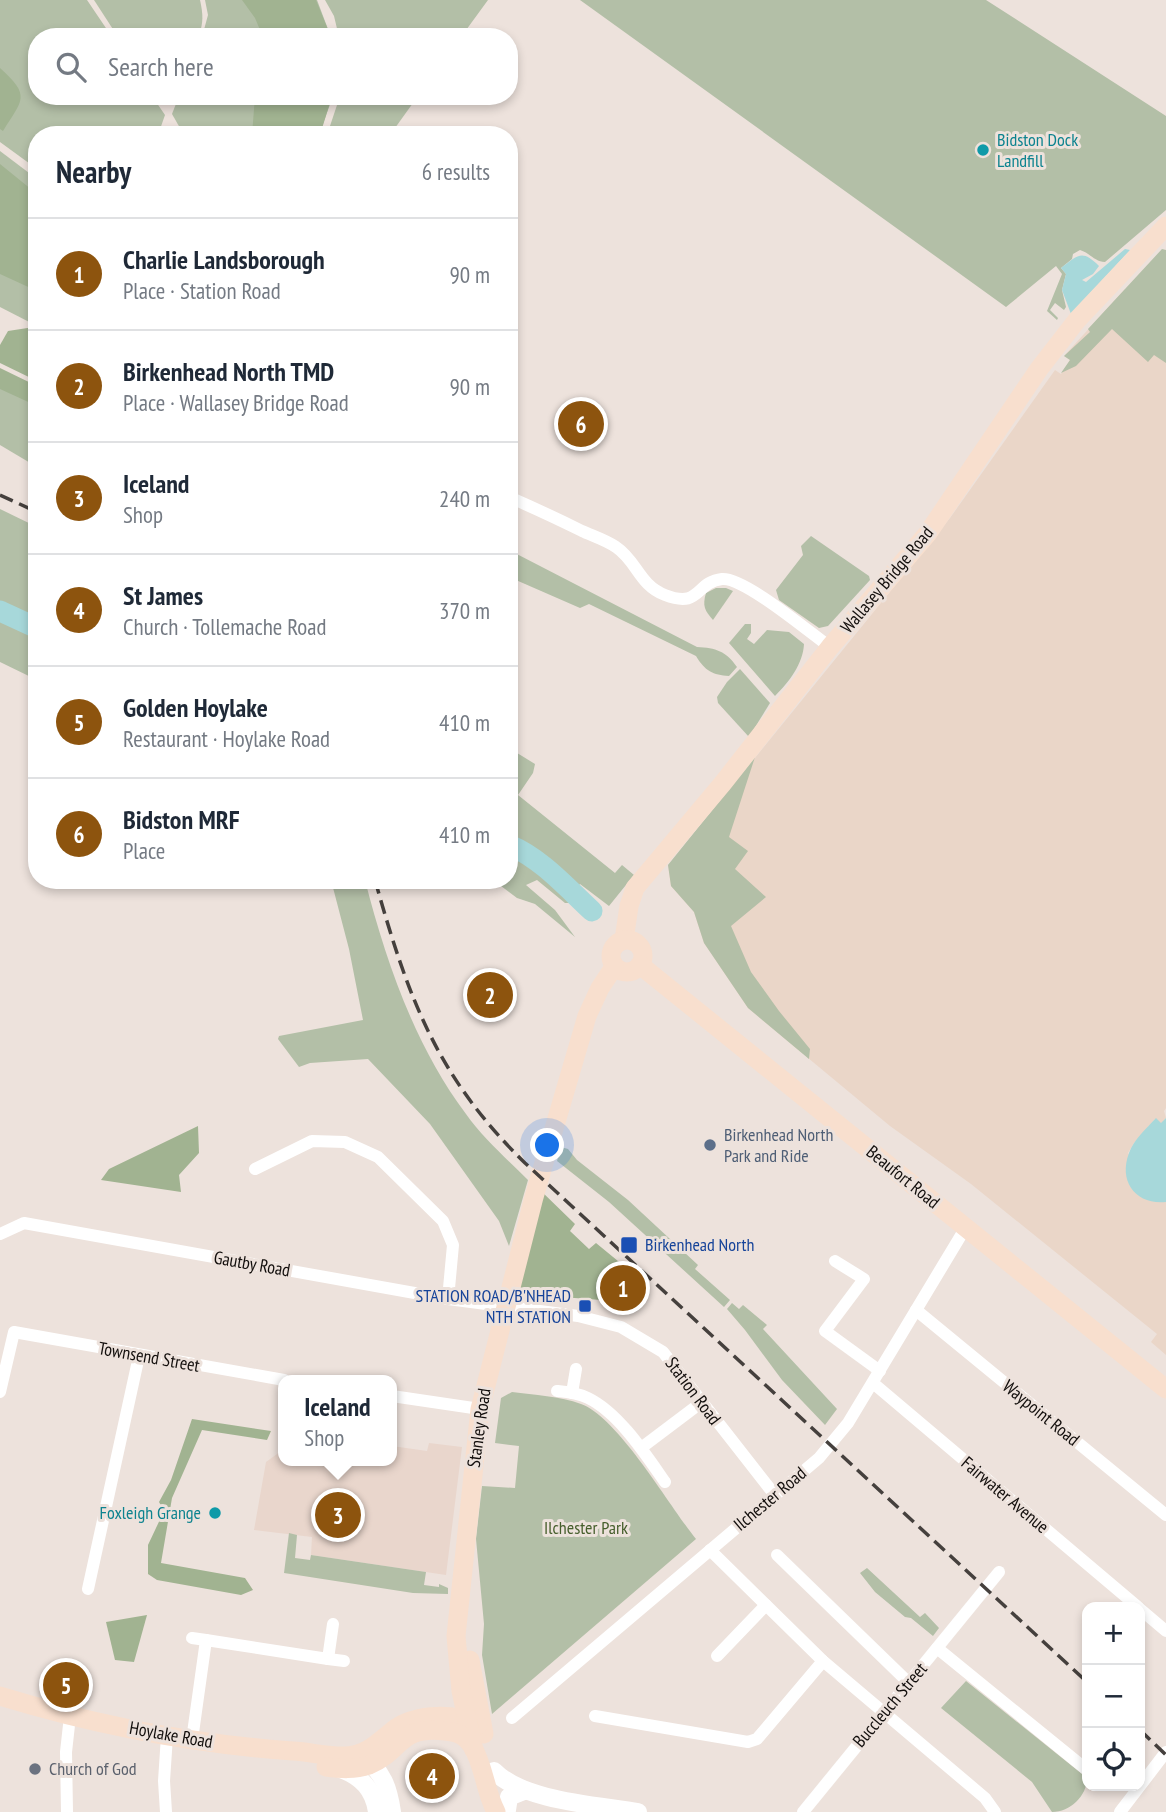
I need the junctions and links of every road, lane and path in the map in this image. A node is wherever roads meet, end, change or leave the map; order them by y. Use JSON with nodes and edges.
{"nodes":[{"id":1,"x":1166,"y":226,"type":"edge"},
{"id":2,"x":518,"y":501,"type":"edge"},
{"id":3,"x":830,"y":647,"type":"junction"},
{"id":4,"x":624,"y":940,"type":"junction"},
{"id":5,"x":640,"y":965,"type":"junction"},
{"id":6,"x":614,"y":967,"type":"junction"},
{"id":7,"x":255,"y":1169,"type":"dead end"},
{"id":8,"x":966,"y":1227,"type":"junction"},
{"id":9,"x":0,"y":1234,"type":"edge"},
{"id":10,"x":835,"y":1261,"type":"dead end"},
{"id":11,"x":448,"y":1299,"type":"junction"},
{"id":12,"x":506,"y":1308,"type":"junction"},
{"id":13,"x":916,"y":1310,"type":"junction"},
{"id":14,"x":139,"y":1356,"type":"junction"},
{"id":15,"x":576,"y":1369,"type":"dead end"},
{"id":16,"x":880,"y":1371,"type":"junction"},
{"id":17,"x":278,"y":1379,"type":"edge"},
{"id":18,"x":873,"y":1383,"type":"junction"},
{"id":19,"x":1166,"y":1389,"type":"edge"},
{"id":20,"x":557,"y":1391,"type":"dead end"},
{"id":21,"x":0,"y":1392,"type":"edge"},
{"id":22,"x":572,"y":1393,"type":"junction"},
{"id":23,"x":397,"y":1397,"type":"edge"},
{"id":24,"x":702,"y":1402,"type":"junction"},
{"id":25,"x":480,"y":1409,"type":"junction"},
{"id":26,"x":641,"y":1448,"type":"junction"},
{"id":27,"x":665,"y":1482,"type":"dead end"},
{"id":28,"x":774,"y":1494,"type":"junction"},
{"id":29,"x":1166,"y":1515,"type":"edge"},
{"id":30,"x":710,"y":1550,"type":"junction"},
{"id":31,"x":999,"y":1572,"type":"dead end"},
{"id":32,"x":774,"y":1573,"type":"dead end"},
{"id":33,"x":88,"y":1589,"type":"dead end"},
{"id":34,"x":1132,"y":1602,"type":"edge"},
{"id":35,"x":766,"y":1605,"type":"junction"},
{"id":36,"x":1145,"y":1613,"type":"edge"},
{"id":37,"x":333,"y":1624,"type":"dead end"},
{"id":38,"x":1166,"y":1631,"type":"edge"},
{"id":39,"x":192,"y":1639,"type":"dead end"},
{"id":40,"x":206,"y":1640,"type":"junction"},
{"id":41,"x":937,"y":1648,"type":"junction"},
{"id":42,"x":718,"y":1657,"type":"dead end"},
{"id":43,"x":328,"y":1658,"type":"junction"},
{"id":44,"x":344,"y":1661,"type":"dead end"},
{"id":45,"x":823,"y":1661,"type":"junction"},
{"id":46,"x":909,"y":1683,"type":"junction"},
{"id":47,"x":0,"y":1696,"type":"edge"},
{"id":48,"x":470,"y":1698,"type":"junction"},
{"id":49,"x":883,"y":1713,"type":"junction"},
{"id":50,"x":70,"y":1716,"type":"junction"},
{"id":51,"x":595,"y":1716,"type":"dead end"},
{"id":52,"x":512,"y":1718,"type":"dead end"},
{"id":53,"x":462,"y":1725,"type":"junction"},
{"id":54,"x":167,"y":1737,"type":"junction"},
{"id":55,"x":191,"y":1740,"type":"junction"},
{"id":56,"x":1163,"y":1755,"type":"edge"},
{"id":57,"x":343,"y":1763,"type":"junction"},
{"id":58,"x":370,"y":1766,"type":"junction"},
{"id":59,"x":1082,"y":1766,"type":"edge"},
{"id":60,"x":494,"y":1771,"type":"junction"},
{"id":61,"x":524,"y":1791,"type":"junction"},
{"id":62,"x":504,"y":1811,"type":"edge"},
{"id":63,"x":67,"y":1812,"type":"edge"},
{"id":64,"x":166,"y":1812,"type":"edge"},
{"id":65,"x":377,"y":1812,"type":"edge"},
{"id":66,"x":392,"y":1812,"type":"edge"},
{"id":67,"x":638,"y":1812,"type":"edge"},
{"id":68,"x":803,"y":1812,"type":"edge"},
{"id":69,"x":995,"y":1812,"type":"edge"},
{"id":70,"x":1120,"y":1812,"type":"edge"}],
"edges":[{"from":1,"to":3,"type":"main road","name":"Wallasey Bridge Road"},
{"from":2,"to":3,"type":"street"},
{"from":3,"to":4,"type":"main road","name":"Wallasey Bridge Road"},
{"from":4,"to":5,"type":"main road"},
{"from":4,"to":6,"type":"main road"},
{"from":5,"to":6,"type":"main road"},
{"from":5,"to":8,"type":"main road","name":"Beaufort Road"},
{"from":6,"to":12,"type":"main road"},
{"from":7,"to":11,"type":"street"},
{"from":8,"to":13,"type":"street","name":"Ilchester Road"},
{"from":8,"to":19,"type":"main road","name":"Beaufort Road"},
{"from":9,"to":11,"type":"street","name":"Gautby Road"},
{"from":10,"to":16,"type":"street"},
{"from":11,"to":12,"type":"street","name":"Gautby Road"},
{"from":12,"to":24,"type":"street","name":"Station Road"},
{"from":12,"to":25,"type":"main road","name":"Stanley Road"},
{"from":13,"to":16,"type":"street","name":"Ilchester Road"},
{"from":13,"to":29,"type":"street","name":"Waypoint Road"},
{"from":14,"to":17,"type":"street","name":"Townsend Street"},
{"from":14,"to":21,"type":"street","name":"Townsend Street"},
{"from":14,"to":33,"type":"street"},
{"from":15,"to":22,"type":"street"},
{"from":16,"to":18,"type":"street","name":"Ilchester Road"},
{"from":18,"to":28,"type":"street","name":"Ilchester Road"},
{"from":18,"to":34,"type":"street","name":"Fairwater Avenue"},
{"from":20,"to":22,"type":"street"},
{"from":22,"to":26,"type":"street"},
{"from":23,"to":25,"type":"street"},
{"from":24,"to":26,"type":"street"},
{"from":24,"to":28,"type":"street","name":"Station Road"},
{"from":25,"to":48,"type":"main road","name":"Stanley Road"},
{"from":26,"to":27,"type":"street"},
{"from":28,"to":30,"type":"street","name":"Ilchester Road"},
{"from":30,"to":35,"type":"street"},
{"from":30,"to":52,"type":"street","name":"Ilchester Road"},
{"from":31,"to":41,"type":"street","name":"Buccleuch Street"},
{"from":32,"to":46,"type":"street"},
{"from":35,"to":42,"type":"street"},
{"from":35,"to":45,"type":"street"},
{"from":36,"to":38,"type":"street","name":"Fairwater Avenue"},
{"from":37,"to":43,"type":"street"},
{"from":39,"to":40,"type":"street"},
{"from":40,"to":43,"type":"street"},
{"from":40,"to":55,"type":"street"},
{"from":41,"to":46,"type":"street","name":"Buccleuch Street"},
{"from":41,"to":59,"type":"street"},
{"from":43,"to":44,"type":"street"},
{"from":45,"to":49,"type":"street"},
{"from":45,"to":51,"type":"street"},
{"from":46,"to":49,"type":"street","name":"Buccleuch Street"},
{"from":47,"to":50,"type":"main road","name":"Hoylake Road"},
{"from":48,"to":53,"type":"main road","name":"Stanley Road"},
{"from":48,"to":53,"type":"main road"},
{"from":49,"to":68,"type":"street","name":"Buccleuch Street"},
{"from":49,"to":69,"type":"street"},
{"from":50,"to":54,"type":"main road","name":"Hoylake Road"},
{"from":50,"to":63,"type":"street"},
{"from":53,"to":58,"type":"main road"},
{"from":53,"to":58,"type":"main road"},
{"from":53,"to":60,"type":"main road"},
{"from":53,"to":62,"type":"main road","name":"Stanley Road"},
{"from":54,"to":55,"type":"main road","name":"Hoylake Road"},
{"from":54,"to":64,"type":"street"},
{"from":55,"to":57,"type":"main road","name":"Hoylake Road"},
{"from":56,"to":70,"type":"street"},
{"from":57,"to":58,"type":"street"},
{"from":57,"to":58,"type":"main road"},
{"from":58,"to":65,"type":"street"},
{"from":58,"to":66,"type":"street"},
{"from":60,"to":61,"type":"street"},
{"from":60,"to":62,"type":"main road"},
{"from":61,"to":62,"type":"street"},
{"from":61,"to":67,"type":"street"}]}
